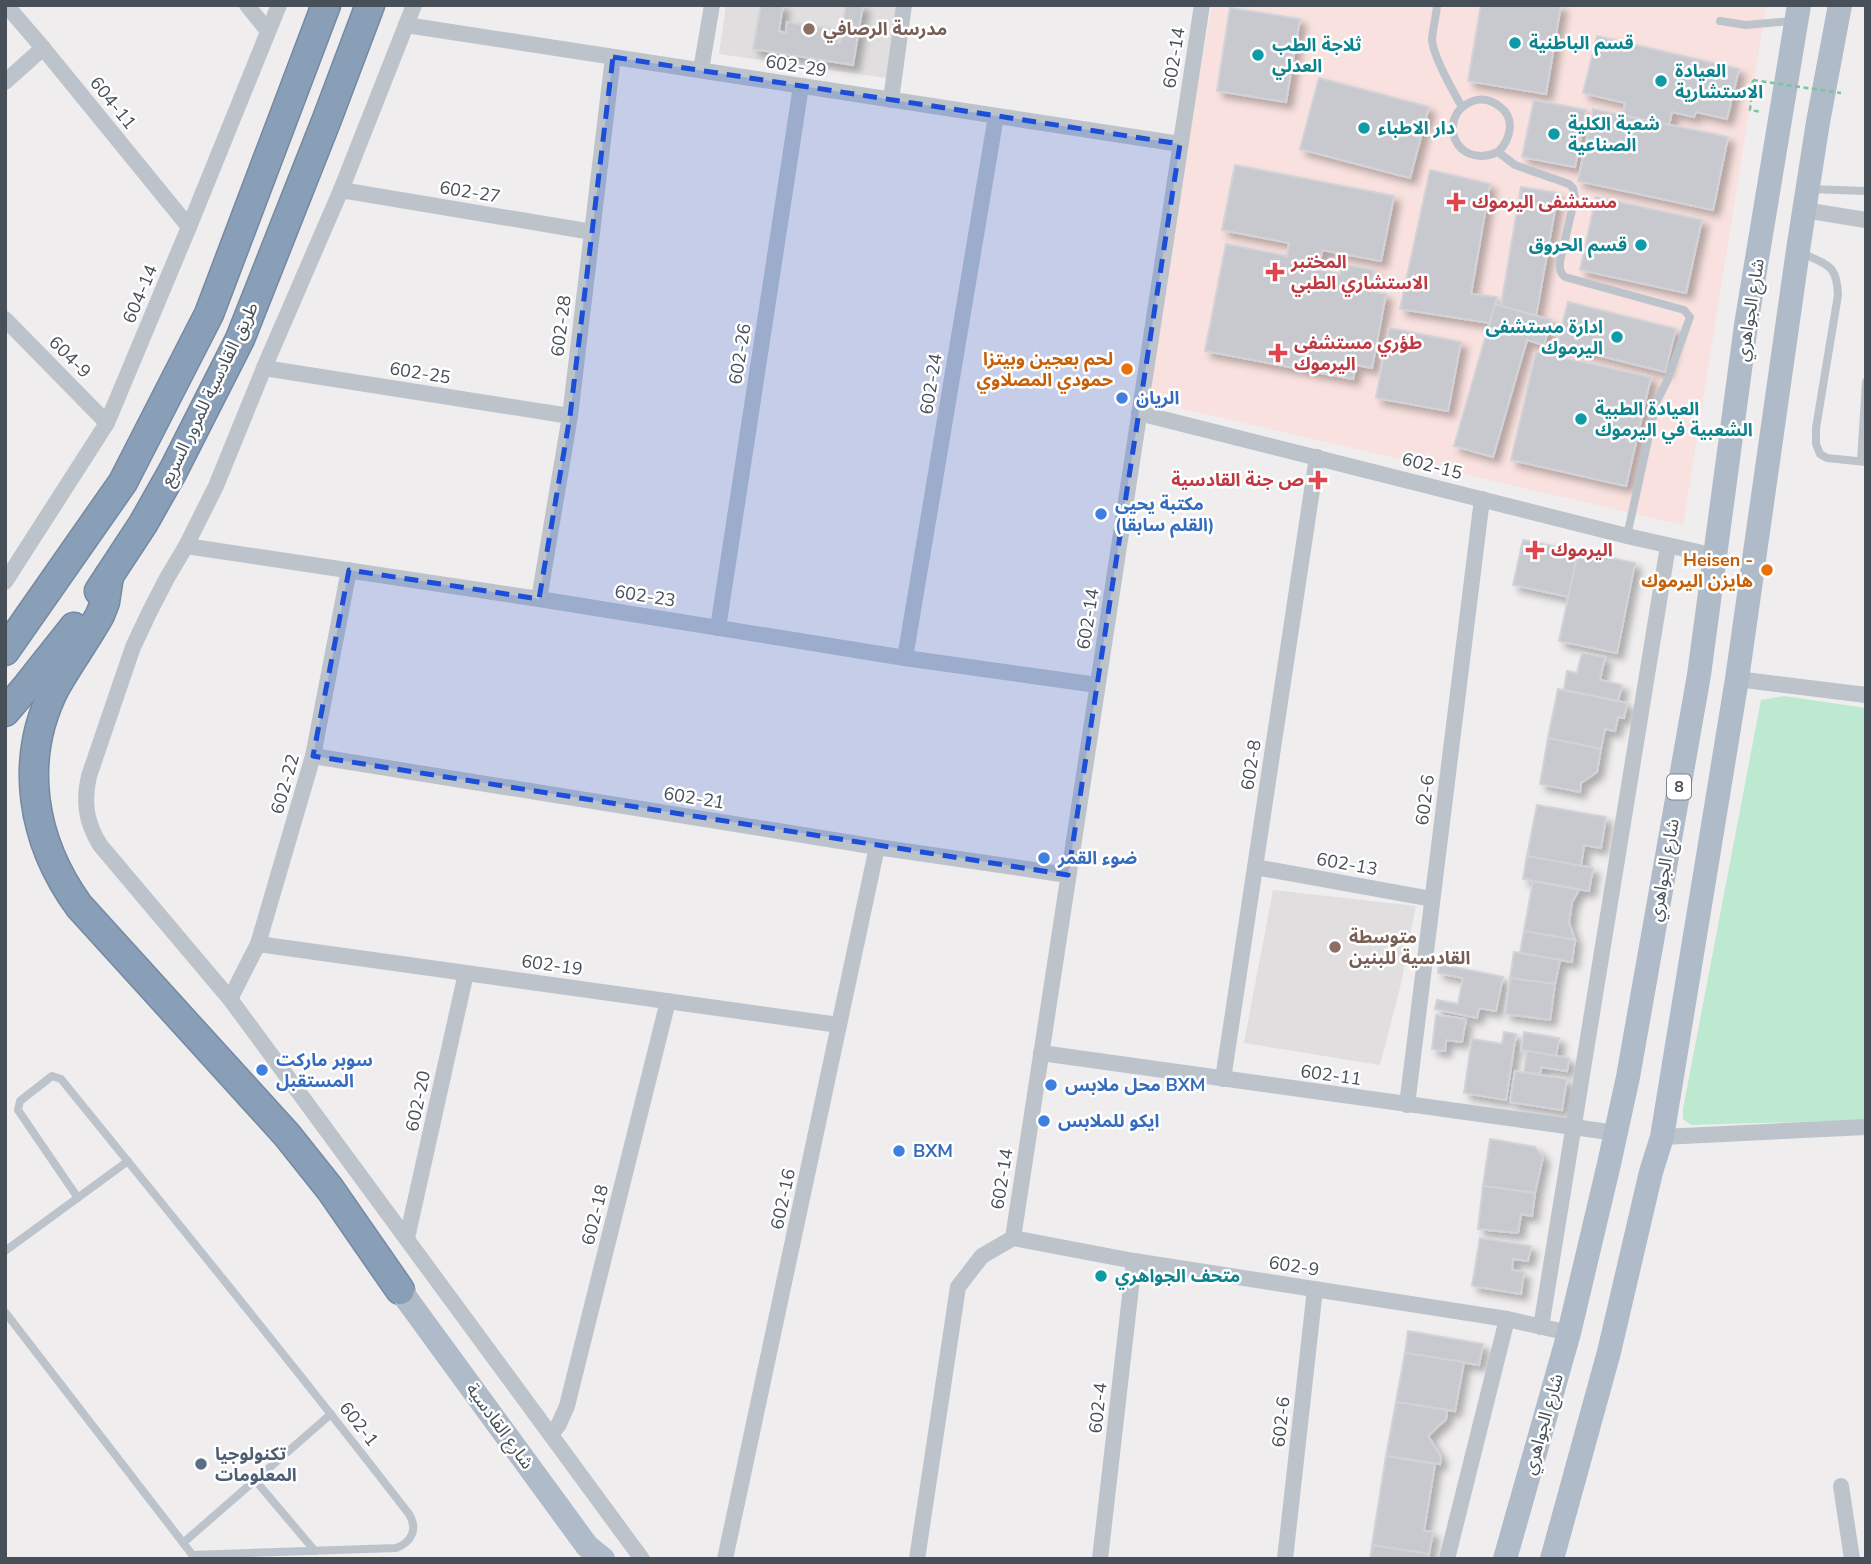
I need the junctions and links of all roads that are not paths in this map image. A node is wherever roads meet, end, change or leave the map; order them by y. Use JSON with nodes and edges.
{"nodes":[{"id":1,"x":6,"y":5,"type":"edge"},
{"id":2,"x":247,"y":5,"type":"edge"},
{"id":3,"x":279,"y":5,"type":"edge"},
{"id":4,"x":326,"y":5,"type":"edge"},
{"id":5,"x":370,"y":5,"type":"edge"},
{"id":6,"x":414,"y":5,"type":"edge"},
{"id":7,"x":712,"y":5,"type":"edge"},
{"id":8,"x":904,"y":5,"type":"edge"},
{"id":9,"x":1202,"y":5,"type":"edge"},
{"id":10,"x":1437,"y":5,"type":"edge"},
{"id":11,"x":1840,"y":5,"type":"edge"},
{"id":12,"x":1798,"y":13,"type":"edge"},
{"id":13,"x":1720,"y":21,"type":"dead end"},
{"id":14,"x":406,"y":25,"type":"junction"},
{"id":15,"x":267,"y":30,"type":"junction"},
{"id":16,"x":43,"y":48,"type":"junction"},
{"id":17,"x":613,"y":57,"type":"junction"},
{"id":18,"x":701,"y":70,"type":"junction"},
{"id":19,"x":5,"y":82,"type":"edge"},
{"id":20,"x":801,"y":86,"type":"junction"},
{"id":21,"x":891,"y":100,"type":"junction"},
{"id":22,"x":1462,"y":107,"type":"junction"},
{"id":23,"x":996,"y":116,"type":"junction"},
{"id":24,"x":1180,"y":144,"type":"junction"},
{"id":25,"x":1498,"y":152,"type":"junction"},
{"id":26,"x":341,"y":190,"type":"junction"},
{"id":27,"x":1866,"y":191,"type":"edge"},
{"id":28,"x":1806,"y":199,"type":"junction"},
{"id":29,"x":1866,"y":220,"type":"edge"},
{"id":30,"x":189,"y":227,"type":"junction"},
{"id":31,"x":592,"y":232,"type":"junction"},
{"id":32,"x":1798,"y":250,"type":"junction"},
{"id":33,"x":5,"y":319,"type":"edge"},
{"id":34,"x":264,"y":368,"type":"junction"},
{"id":35,"x":1866,"y":382,"type":"edge"},
{"id":36,"x":1139,"y":413,"type":"junction"},
{"id":37,"x":570,"y":416,"type":"junction"},
{"id":38,"x":107,"y":423,"type":"junction"},
{"id":39,"x":1317,"y":457,"type":"junction"},
{"id":40,"x":1863,"y":461,"type":"edge"},
{"id":41,"x":1482,"y":499,"type":"junction"},
{"id":42,"x":1627,"y":536,"type":"junction"},
{"id":43,"x":186,"y":546,"type":"junction"},
{"id":44,"x":1668,"y":546,"type":"junction"},
{"id":45,"x":1716,"y":556,"type":"junction"},
{"id":46,"x":349,"y":570,"type":"junction"},
{"id":47,"x":109,"y":576,"type":"junction"},
{"id":48,"x":5,"y":582,"type":"edge"},
{"id":49,"x":539,"y":599,"type":"junction"},
{"id":50,"x":718,"y":628,"type":"junction"},
{"id":51,"x":5,"y":651,"type":"edge"},
{"id":52,"x":905,"y":658,"type":"junction"},
{"id":53,"x":1737,"y":679,"type":"junction"},
{"id":54,"x":1097,"y":685,"type":"junction"},
{"id":55,"x":1866,"y":695,"type":"edge"},
{"id":56,"x":5,"y":712,"type":"edge"},
{"id":57,"x":313,"y":757,"type":"junction"},
{"id":58,"x":877,"y":847,"type":"junction"},
{"id":59,"x":1255,"y":867,"type":"junction"},
{"id":60,"x":1068,"y":875,"type":"junction"},
{"id":61,"x":1432,"y":899,"type":"junction"},
{"id":62,"x":258,"y":943,"type":"junction"},
{"id":63,"x":466,"y":973,"type":"junction"},
{"id":64,"x":230,"y":999,"type":"junction"},
{"id":65,"x":668,"y":1001,"type":"junction"},
{"id":66,"x":839,"y":1025,"type":"junction"},
{"id":67,"x":1041,"y":1053,"type":"junction"},
{"id":68,"x":1223,"y":1079,"type":"junction"},
{"id":69,"x":1407,"y":1105,"type":"junction"},
{"id":70,"x":1573,"y":1126,"type":"junction"},
{"id":71,"x":1866,"y":1127,"type":"edge"},
{"id":72,"x":1616,"y":1133,"type":"junction"},
{"id":73,"x":1662,"y":1137,"type":"junction"},
{"id":74,"x":128,"y":1161,"type":"junction"},
{"id":75,"x":78,"y":1198,"type":"junction"},
{"id":76,"x":407,"y":1238,"type":"junction"},
{"id":77,"x":1013,"y":1238,"type":"junction"},
{"id":78,"x":5,"y":1251,"type":"edge"},
{"id":79,"x":1134,"y":1261,"type":"junction"},
{"id":80,"x":1315,"y":1289,"type":"junction"},
{"id":81,"x":400,"y":1290,"type":"joint"},
{"id":82,"x":5,"y":1312,"type":"edge"},
{"id":83,"x":1507,"y":1319,"type":"junction"},
{"id":84,"x":1541,"y":1327,"type":"junction"},
{"id":85,"x":1569,"y":1333,"type":"junction"},
{"id":86,"x":331,"y":1414,"type":"junction"},
{"id":87,"x":551,"y":1435,"type":"junction"},
{"id":88,"x":255,"y":1480,"type":"junction"},
{"id":89,"x":1841,"y":1486,"type":"dead end"},
{"id":90,"x":183,"y":1543,"type":"junction"},
{"id":91,"x":314,"y":1550,"type":"junction"},
{"id":92,"x":194,"y":1557,"type":"edge"},
{"id":93,"x":603,"y":1559,"type":"edge"},
{"id":94,"x":642,"y":1559,"type":"edge"},
{"id":95,"x":725,"y":1559,"type":"edge"},
{"id":96,"x":917,"y":1559,"type":"edge"},
{"id":97,"x":1100,"y":1559,"type":"edge"},
{"id":98,"x":1285,"y":1559,"type":"edge"},
{"id":99,"x":1447,"y":1559,"type":"edge"},
{"id":100,"x":1506,"y":1559,"type":"edge"},
{"id":101,"x":1552,"y":1559,"type":"edge"},
{"id":102,"x":1852,"y":1559,"type":"edge"}],
"edges":[{"from":1,"to":16,"type":"street","name":"604-11"},
{"from":2,"to":15,"type":"street"},
{"from":3,"to":15,"type":"street","name":"604-14"},
{"from":4,"to":51,"type":"highway","name":"طريق القادسية للمرور السريع"},
{"from":5,"to":47,"type":"highway","name":"طريق القادسية للمرور السريع"},
{"from":6,"to":14,"type":"street"},
{"from":7,"to":18,"type":"street"},
{"from":8,"to":21,"type":"street"},
{"from":9,"to":24,"type":"street","name":"602-14"},
{"from":10,"to":22,"type":"lane"},
{"from":11,"to":28,"type":"main road","number":"8"},
{"from":12,"to":13,"type":"lane"},
{"from":12,"to":45,"type":"main road","name":"شارع الجواهري","number":"8"},
{"from":14,"to":17,"type":"street","name":"602-29"},
{"from":14,"to":26,"type":"street"},
{"from":15,"to":30,"type":"street","name":"604-14"},
{"from":16,"to":19,"type":"street"},
{"from":16,"to":30,"type":"street","name":"604-11"},
{"from":17,"to":18,"type":"street","name":"602-29"},
{"from":17,"to":31,"type":"street","name":"602-28"},
{"from":18,"to":20,"type":"street","name":"602-29"},
{"from":20,"to":21,"type":"street","name":"602-29"},
{"from":20,"to":50,"type":"street","name":"602-26"},
{"from":21,"to":23,"type":"street","name":"602-29"},
{"from":22,"to":25,"type":"lane"},
{"from":22,"to":25,"type":"lane"},
{"from":23,"to":24,"type":"street","name":"602-29"},
{"from":23,"to":52,"type":"street","name":"602-24"},
{"from":24,"to":36,"type":"street","name":"602-14"},
{"from":25,"to":42,"type":"lane"},
{"from":26,"to":31,"type":"street","name":"602-27"},
{"from":26,"to":34,"type":"street"},
{"from":27,"to":28,"type":"lane"},
{"from":28,"to":29,"type":"street"},
{"from":28,"to":32,"type":"main road","number":"8"},
{"from":30,"to":38,"type":"street","name":"604-14"},
{"from":31,"to":37,"type":"street","name":"602-28"},
{"from":32,"to":40,"type":"lane"},
{"from":32,"to":53,"type":"main road","number":"8"},
{"from":33,"to":38,"type":"street","name":"604-9"},
{"from":34,"to":37,"type":"street","name":"602-25"},
{"from":34,"to":43,"type":"street"},
{"from":35,"to":40,"type":"lane"},
{"from":36,"to":39,"type":"street","name":"602-15"},
{"from":36,"to":54,"type":"street","name":"602-14"},
{"from":37,"to":49,"type":"street","name":"602-28"},
{"from":38,"to":48,"type":"street","name":"604-14"},
{"from":39,"to":41,"type":"street","name":"602-15"},
{"from":39,"to":59,"type":"street","name":"602-8"},
{"from":41,"to":42,"type":"street","name":"602-15"},
{"from":41,"to":61,"type":"street","name":"602-6"},
{"from":42,"to":44,"type":"street","name":"602-15"},
{"from":43,"to":46,"type":"street","name":"602-23"},
{"from":43,"to":64,"type":"street"},
{"from":44,"to":45,"type":"street","name":"602-15"},
{"from":44,"to":70,"type":"street"},
{"from":45,"to":72,"type":"main road","name":"شارع الجواهري","number":"8"},
{"from":46,"to":49,"type":"street","name":"602-23"},
{"from":46,"to":57,"type":"street","name":"602-22"},
{"from":47,"to":56,"type":"highway","name":"طريق القادسية للمرور السريع"},
{"from":47,"to":81,"type":"highway"},
{"from":49,"to":50,"type":"street","name":"602-23"},
{"from":50,"to":52,"type":"street","name":"602-23"},
{"from":52,"to":54,"type":"street","name":"602-23"},
{"from":53,"to":55,"type":"street"},
{"from":53,"to":73,"type":"main road","number":"8"},
{"from":54,"to":60,"type":"street","name":"602-14"},
{"from":57,"to":58,"type":"street","name":"602-21"},
{"from":57,"to":62,"type":"street","name":"602-22"},
{"from":58,"to":60,"type":"street","name":"602-21"},
{"from":58,"to":66,"type":"street","name":"602-16"},
{"from":59,"to":61,"type":"street","name":"602-13"},
{"from":59,"to":68,"type":"street","name":"602-8"},
{"from":60,"to":67,"type":"street","name":"602-14"},
{"from":61,"to":69,"type":"street","name":"602-6"},
{"from":62,"to":63,"type":"street","name":"602-19"},
{"from":62,"to":64,"type":"street","name":"602-22"},
{"from":63,"to":65,"type":"street","name":"602-19"},
{"from":63,"to":76,"type":"street","name":"602-20"},
{"from":64,"to":76,"type":"street"},
{"from":65,"to":66,"type":"street","name":"602-19"},
{"from":65,"to":87,"type":"street","name":"602-18"},
{"from":66,"to":95,"type":"street","name":"602-16"},
{"from":67,"to":68,"type":"street","name":"602-11"},
{"from":67,"to":77,"type":"street","name":"602-14"},
{"from":68,"to":69,"type":"street","name":"602-11"},
{"from":69,"to":70,"type":"street","name":"602-11"},
{"from":70,"to":72,"type":"street","name":"602-11"},
{"from":70,"to":84,"type":"street"},
{"from":71,"to":73,"type":"street"},
{"from":72,"to":85,"type":"main road","name":"شارع الجواهري","number":"8"},
{"from":73,"to":101,"type":"main road","number":"8"},
{"from":74,"to":75,"type":"lane"},
{"from":74,"to":75,"type":"lane","name":"602-1"},
{"from":74,"to":86,"type":"lane","name":"602-1"},
{"from":75,"to":78,"type":"lane"},
{"from":76,"to":87,"type":"street"},
{"from":77,"to":79,"type":"street","name":"602-9"},
{"from":77,"to":96,"type":"street"},
{"from":79,"to":80,"type":"street","name":"602-9"},
{"from":79,"to":97,"type":"street","name":"602-4"},
{"from":80,"to":83,"type":"street","name":"602-9"},
{"from":80,"to":98,"type":"street","name":"602-6"},
{"from":81,"to":93,"type":"main road","name":"شارع القادسية"},
{"from":82,"to":90,"type":"lane"},
{"from":83,"to":84,"type":"street","name":"602-9"},
{"from":83,"to":99,"type":"street"},
{"from":84,"to":85,"type":"street","name":"602-9"},
{"from":85,"to":100,"type":"main road","name":"شارع الجواهري","number":"8"},
{"from":86,"to":88,"type":"lane"},
{"from":86,"to":91,"type":"lane","name":"602-1"},
{"from":87,"to":94,"type":"street"},
{"from":88,"to":90,"type":"lane"},
{"from":88,"to":91,"type":"lane"},
{"from":89,"to":102,"type":"street"},
{"from":90,"to":92,"type":"lane"},
{"from":91,"to":92,"type":"lane","name":"602-1"}]}
